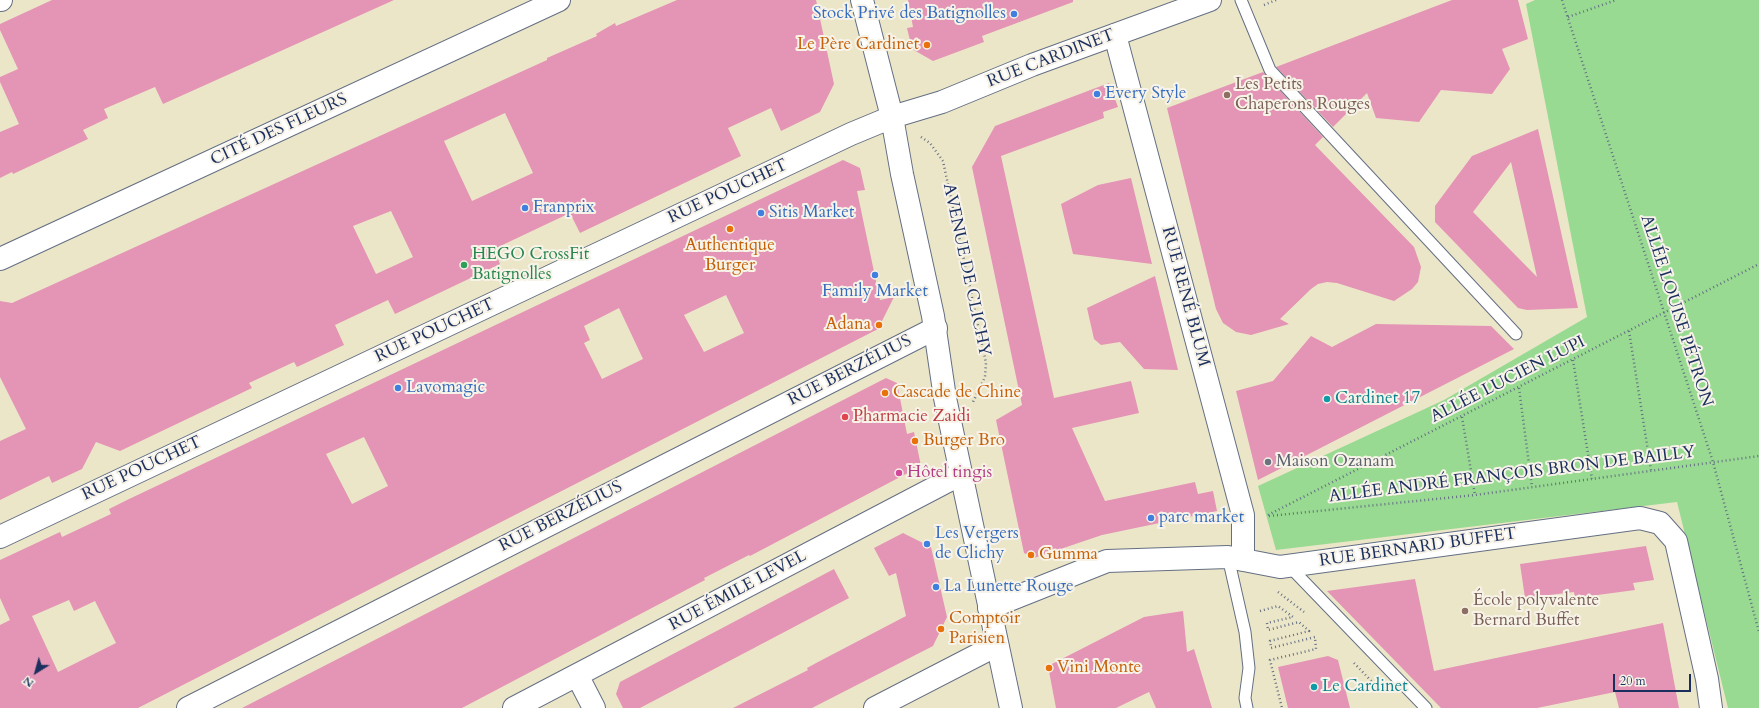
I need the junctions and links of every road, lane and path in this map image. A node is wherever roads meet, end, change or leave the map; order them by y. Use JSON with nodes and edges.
{"nodes":[{"id":1,"x":559,"y":0,"type":"edge"},
{"id":2,"x":862,"y":0,"type":"edge"},
{"id":3,"x":1210,"y":0,"type":"edge"},
{"id":4,"x":1241,"y":0,"type":"edge"},
{"id":5,"x":1562,"y":0,"type":"edge"},
{"id":6,"x":1616,"y":0,"type":"edge"},
{"id":7,"x":1568,"y":17,"type":"junction"},
{"id":8,"x":1115,"y":35,"type":"junction"},
{"id":9,"x":892,"y":117,"type":"junction"},
{"id":10,"x":0,"y":260,"type":"edge"},
{"id":11,"x":1759,"y":264,"type":"edge"},
{"id":12,"x":1664,"y":314,"type":"junction"},
{"id":13,"x":936,"y":328,"type":"junction"},
{"id":14,"x":1629,"y":331,"type":"junction"},
{"id":15,"x":1516,"y":334,"type":"dead end"},
{"id":16,"x":1573,"y":360,"type":"junction"},
{"id":17,"x":1519,"y":388,"type":"junction"},
{"id":18,"x":969,"y":409,"type":"dead end"},
{"id":19,"x":1462,"y":417,"type":"junction"},
{"id":20,"x":1759,"y":456,"type":"edge"},
{"id":21,"x":1713,"y":462,"type":"junction"},
{"id":22,"x":1650,"y":470,"type":"junction"},
{"id":23,"x":961,"y":474,"type":"junction"},
{"id":24,"x":1592,"y":479,"type":"junction"},
{"id":25,"x":1532,"y":487,"type":"junction"},
{"id":26,"x":1475,"y":495,"type":"junction"},
{"id":27,"x":1267,"y":516,"type":"joint"},
{"id":28,"x":0,"y":537,"type":"edge"},
{"id":29,"x":1236,"y":559,"type":"junction"},
{"id":30,"x":1289,"y":566,"type":"junction"},
{"id":31,"x":1257,"y":604,"type":"dead end"},
{"id":32,"x":989,"y":608,"type":"junction"},
{"id":33,"x":1759,"y":632,"type":"edge"},
{"id":34,"x":997,"y":645,"type":"junction"},
{"id":35,"x":576,"y":675,"type":"junction"},
{"id":36,"x":188,"y":708,"type":"edge"},
{"id":37,"x":514,"y":708,"type":"edge"},
{"id":38,"x":594,"y":708,"type":"edge"},
{"id":39,"x":875,"y":708,"type":"edge"},
{"id":40,"x":1012,"y":708,"type":"edge"},
{"id":41,"x":1247,"y":708,"type":"edge"},
{"id":42,"x":1282,"y":708,"type":"edge"},
{"id":43,"x":1426,"y":708,"type":"edge"},
{"id":44,"x":1711,"y":708,"type":"edge"}],
"edges":[{"from":1,"to":10,"type":"street","name":"CITÉ DES FLEURS"},
{"from":2,"to":9,"type":"street"},
{"from":3,"to":8,"type":"street","name":"RUE CARDINET"},
{"from":4,"to":15,"type":"lane"},
{"from":5,"to":7,"type":"path","name":"ALLÉE LOUISE PÉTRON"},
{"from":6,"to":7,"type":"path"},
{"from":7,"to":12,"type":"path","name":"ALLÉE LOUISE PÉTRON"},
{"from":8,"to":9,"type":"street","name":"RUE CARDINET"},
{"from":8,"to":29,"type":"street","name":"RUE RENÉ BLUM"},
{"from":9,"to":13,"type":"street"},
{"from":9,"to":18,"type":"path","name":"AVENUE DE CLICHY"},
{"from":9,"to":28,"type":"street","name":"RUE POUCHET"},
{"from":11,"to":12,"type":"path","name":"ALLÉE LUCIEN LUPI"},
{"from":12,"to":14,"type":"path","name":"ALLÉE LUCIEN LUPI"},
{"from":12,"to":21,"type":"path","name":"ALLÉE LOUISE PÉTRON"},
{"from":13,"to":23,"type":"street"},
{"from":13,"to":36,"type":"street","name":"RUE BERZÉLIUS"},
{"from":14,"to":16,"type":"path","name":"ALLÉE LUCIEN LUPI"},
{"from":14,"to":22,"type":"path"},
{"from":16,"to":17,"type":"path","name":"ALLÉE LUCIEN LUPI"},
{"from":16,"to":24,"type":"path"},
{"from":17,"to":19,"type":"path","name":"ALLÉE LUCIEN LUPI"},
{"from":17,"to":25,"type":"path"},
{"from":19,"to":26,"type":"path"},
{"from":19,"to":27,"type":"path","name":"ALLÉE LUCIEN LUPI"},
{"from":20,"to":21,"type":"path","name":"ALLÉE ANDRÉ FRANÇOIS BRON DE BAILLY"},
{"from":21,"to":22,"type":"path","name":"ALLÉE ANDRÉ FRANÇOIS BRON DE BAILLY"},
{"from":21,"to":33,"type":"path","name":"ALLÉE LOUISE PÉTRON"},
{"from":22,"to":24,"type":"path","name":"ALLÉE ANDRÉ FRANÇOIS BRON DE BAILLY"},
{"from":23,"to":32,"type":"street"},
{"from":23,"to":35,"type":"street","name":"RUE ÉMILE LEVEL"},
{"from":24,"to":25,"type":"path","name":"ALLÉE ANDRÉ FRANÇOIS BRON DE BAILLY"},
{"from":25,"to":26,"type":"path","name":"ALLÉE ANDRÉ FRANÇOIS BRON DE BAILLY"},
{"from":26,"to":27,"type":"path","name":"ALLÉE ANDRÉ FRANÇOIS BRON DE BAILLY"},
{"from":29,"to":30,"type":"street","name":"RUE BERNARD BUFFET"},
{"from":29,"to":32,"type":"street","name":"RUE BERNARD BUFFET"},
{"from":29,"to":41,"type":"lane"},
{"from":30,"to":43,"type":"lane"},
{"from":30,"to":44,"type":"street","name":"RUE BERNARD BUFFET"},
{"from":31,"to":42,"type":"path"},
{"from":32,"to":34,"type":"street"},
{"from":34,"to":39,"type":"street"},
{"from":34,"to":40,"type":"street"},
{"from":35,"to":37,"type":"street","name":"RUE ÉMILE LEVEL"},
{"from":35,"to":38,"type":"street"}]}
